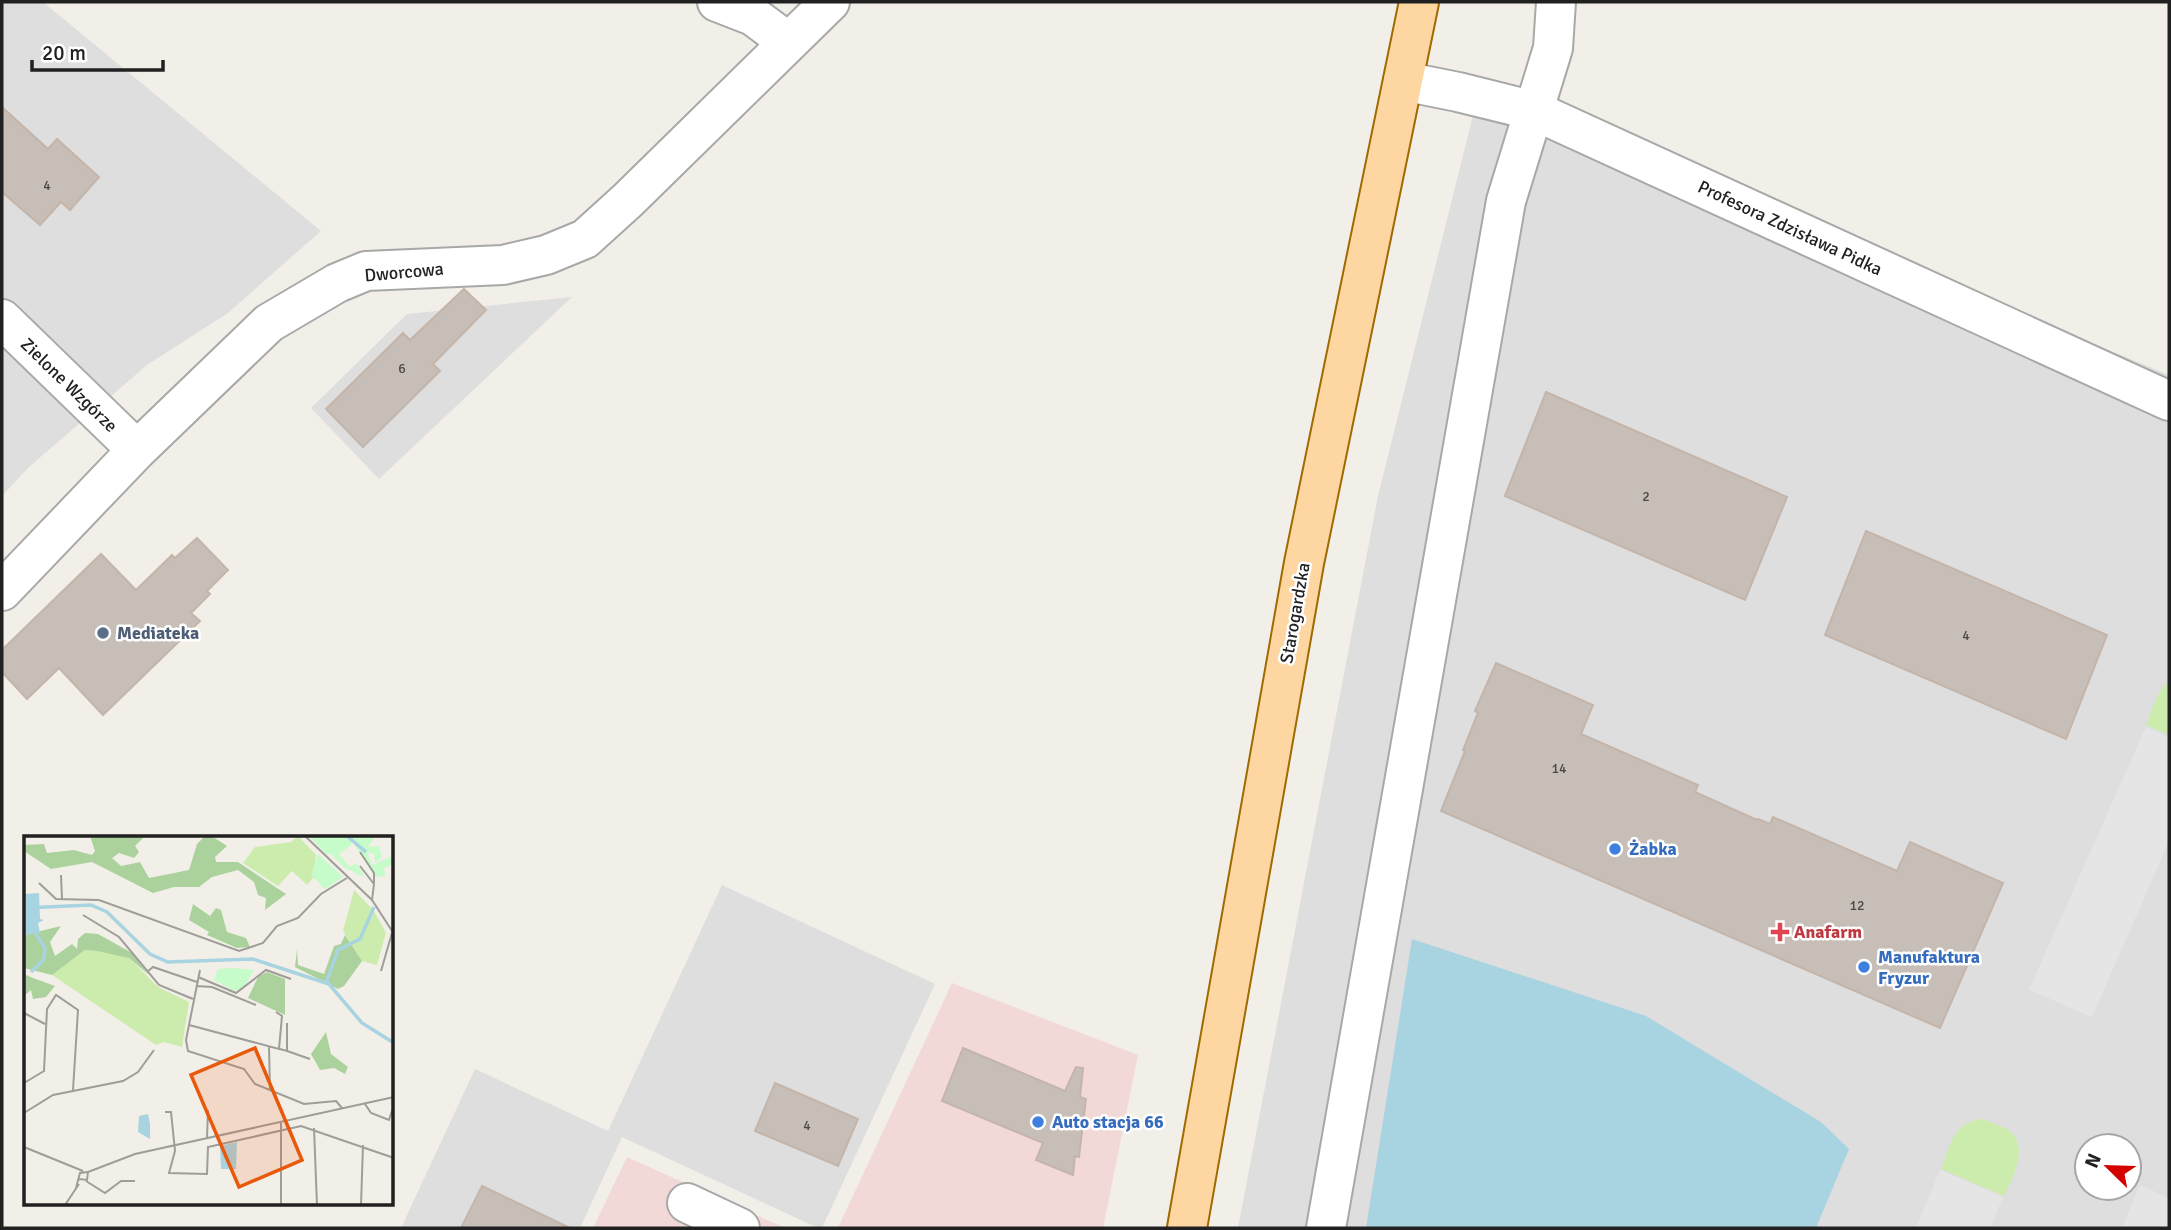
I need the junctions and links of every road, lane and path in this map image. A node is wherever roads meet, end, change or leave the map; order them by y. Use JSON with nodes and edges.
{"nodes":[{"id":1,"x":717,"y":2,"type":"edge"},
{"id":2,"x":830,"y":2,"type":"edge"},
{"id":3,"x":1419,"y":2,"type":"edge"},
{"id":4,"x":1556,"y":2,"type":"edge"},
{"id":5,"x":788,"y":42,"type":"junction"},
{"id":6,"x":1403,"y":81,"type":"junction"},
{"id":7,"x":1535,"y":111,"type":"junction"},
{"id":8,"x":2,"y":319,"type":"edge"},
{"id":9,"x":2169,"y":401,"type":"edge"},
{"id":10,"x":137,"y":450,"type":"junction"},
{"id":11,"x":2,"y":591,"type":"edge"},
{"id":12,"x":687,"y":1203,"type":"dead end"},
{"id":13,"x":740,"y":1228,"type":"edge"},
{"id":14,"x":1187,"y":1228,"type":"edge"},
{"id":15,"x":1326,"y":1228,"type":"edge"}],
"edges":[{"from":1,"to":5,"type":"street"},
{"from":2,"to":5,"type":"street","name":"Dworcowa"},
{"from":3,"to":6,"type":"main road","name":"Starogardzka"},
{"from":4,"to":7,"type":"street"},
{"from":5,"to":10,"type":"street","name":"Dworcowa"},
{"from":6,"to":7,"type":"street","name":"Profesora Zdzisława Pidka"},
{"from":6,"to":14,"type":"main road","name":"Starogardzka"},
{"from":7,"to":9,"type":"street","name":"Profesora Zdzisława Pidka"},
{"from":7,"to":15,"type":"street"},
{"from":8,"to":10,"type":"street","name":"Zielone Wzgórze"},
{"from":10,"to":11,"type":"street","name":"Dworcowa"},
{"from":12,"to":13,"type":"street"}]}
